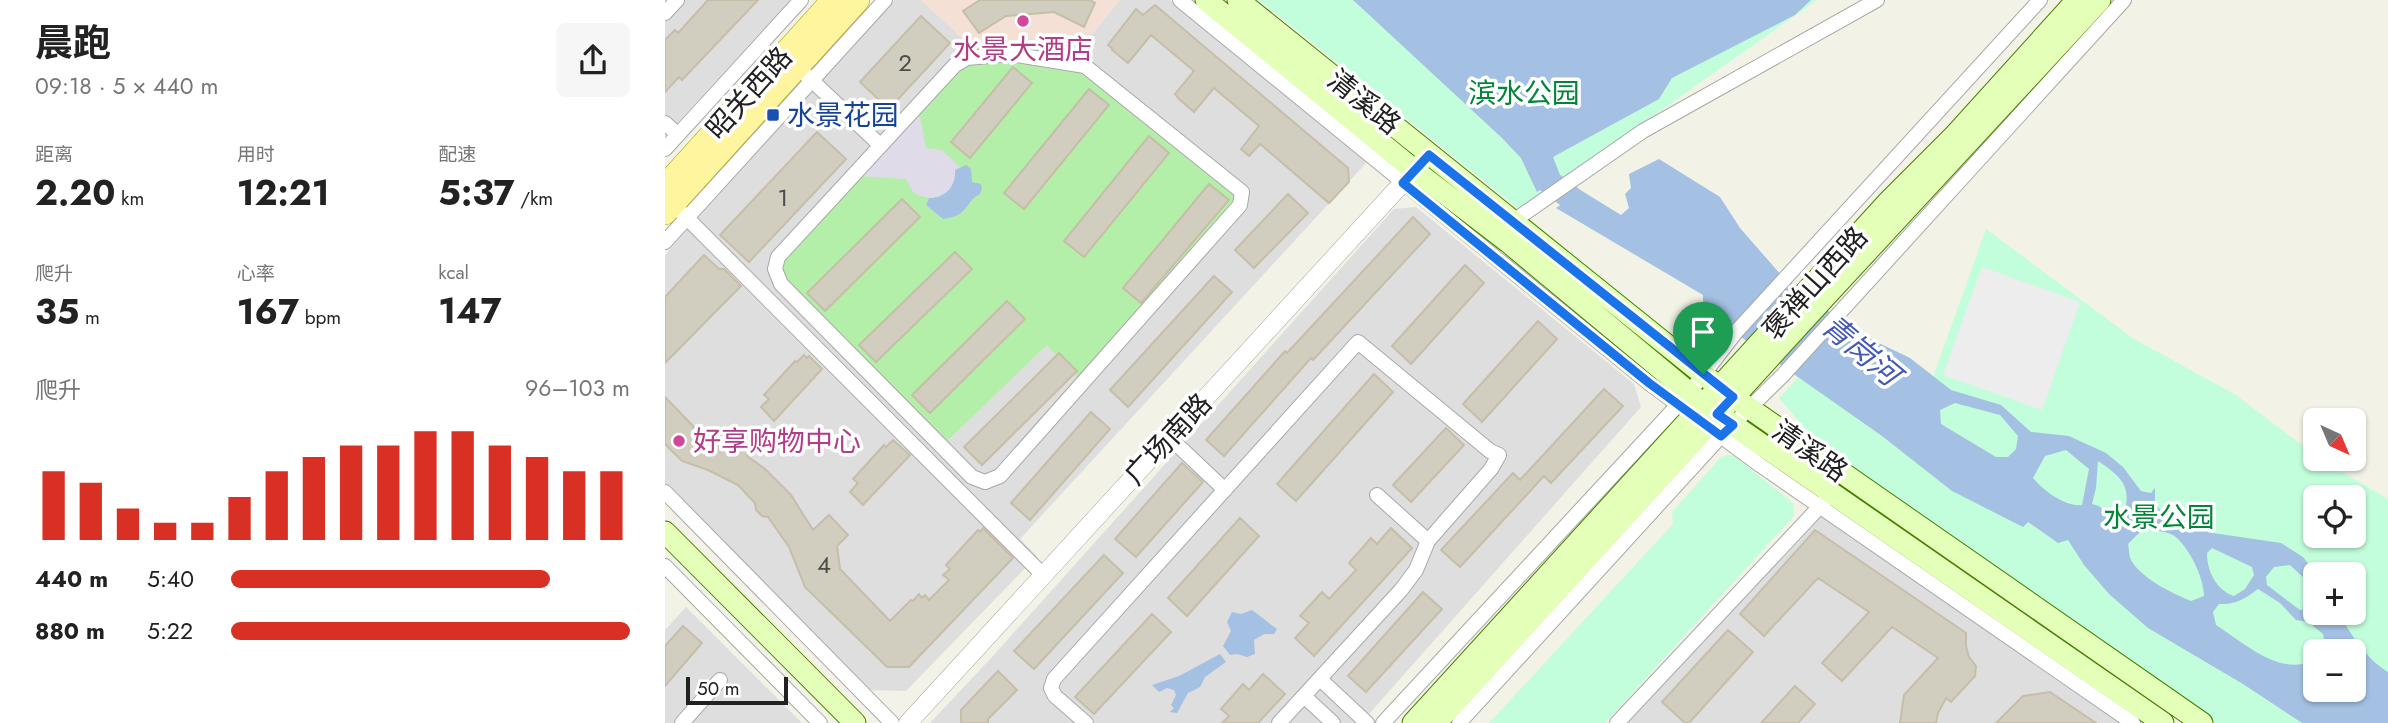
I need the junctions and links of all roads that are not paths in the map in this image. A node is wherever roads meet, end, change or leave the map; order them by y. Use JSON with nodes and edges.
{"nodes":[{"id":1,"x":677,"y":0,"type":"edge"},
{"id":2,"x":801,"y":0,"type":"edge"},
{"id":3,"x":833,"y":0,"type":"edge"},
{"id":4,"x":858,"y":0,"type":"edge"},
{"id":5,"x":885,"y":0,"type":"edge"},
{"id":6,"x":1180,"y":0,"type":"edge"},
{"id":7,"x":1206,"y":0,"type":"edge"},
{"id":8,"x":1238,"y":0,"type":"edge"},
{"id":9,"x":1877,"y":0,"type":"edge"},
{"id":10,"x":2041,"y":0,"type":"edge"},
{"id":11,"x":2077,"y":0,"type":"edge"},
{"id":12,"x":2100,"y":0,"type":"edge"},
{"id":13,"x":2124,"y":0,"type":"edge"},
{"id":14,"x":665,"y":13,"type":"edge"},
{"id":15,"x":804,"y":74,"type":"junction"},
{"id":16,"x":665,"y":123,"type":"edge"},
{"id":17,"x":678,"y":135,"type":"junction"},
{"id":18,"x":880,"y":145,"type":"junction"},
{"id":19,"x":665,"y":149,"type":"edge"},
{"id":20,"x":1415,"y":169,"type":"junction"},
{"id":21,"x":672,"y":205,"type":"edge"},
{"id":22,"x":1513,"y":222,"type":"junction"},
{"id":23,"x":665,"y":243,"type":"edge"},
{"id":24,"x":1820,"y":290,"type":"junction"},
{"id":25,"x":1726,"y":392,"type":"junction"},
{"id":26,"x":1705,"y":414,"type":"junction"},
{"id":27,"x":1169,"y":437,"type":"junction"},
{"id":28,"x":1225,"y":490,"type":"junction"},
{"id":29,"x":665,"y":492,"type":"edge"},
{"id":30,"x":1377,"y":495,"type":"dead end"},
{"id":31,"x":1826,"y":500,"type":"junction"},
{"id":32,"x":665,"y":532,"type":"edge"},
{"id":33,"x":1428,"y":541,"type":"junction"},
{"id":34,"x":665,"y":566,"type":"edge"},
{"id":35,"x":1043,"y":575,"type":"junction"},
{"id":36,"x":2038,"y":609,"type":"junction"},
{"id":37,"x":2024,"y":627,"type":"junction"},
{"id":38,"x":1319,"y":679,"type":"junction"},
{"id":39,"x":720,"y":680,"type":"dead end"},
{"id":40,"x":1304,"y":696,"type":"junction"},
{"id":41,"x":682,"y":723,"type":"edge"},
{"id":42,"x":820,"y":723,"type":"edge"},
{"id":43,"x":855,"y":723,"type":"edge"},
{"id":44,"x":892,"y":723,"type":"edge"},
{"id":45,"x":908,"y":723,"type":"edge"},
{"id":46,"x":1086,"y":723,"type":"edge"},
{"id":47,"x":1279,"y":723,"type":"edge"},
{"id":48,"x":1333,"y":723,"type":"edge"},
{"id":49,"x":1367,"y":723,"type":"edge"},
{"id":50,"x":1383,"y":723,"type":"edge"},
{"id":51,"x":1413,"y":723,"type":"edge"},
{"id":52,"x":1436,"y":723,"type":"edge"},
{"id":53,"x":1459,"y":723,"type":"edge"},
{"id":54,"x":1617,"y":723,"type":"edge"},
{"id":55,"x":2133,"y":723,"type":"edge"},
{"id":56,"x":2163,"y":723,"type":"edge"},
{"id":57,"x":2202,"y":723,"type":"edge"}],
"edges":[{"from":1,"to":14,"type":"street"},
{"from":2,"to":17,"type":"street"},
{"from":3,"to":21,"type":"main road","name":"昭关西路"},
{"from":4,"to":15,"type":"main road","name":"昭关西路"},
{"from":5,"to":15,"type":"street"},
{"from":6,"to":20,"type":"street"},
{"from":7,"to":20,"type":"main road","name":"清溪路"},
{"from":8,"to":20,"type":"main road","name":"清溪路"},
{"from":9,"to":22,"type":"street"},
{"from":10,"to":25,"type":"street"},
{"from":11,"to":24,"type":"main road","name":"褒禅山西路"},
{"from":12,"to":24,"type":"main road","name":"褒禅山西路"},
{"from":13,"to":25,"type":"street"},
{"from":15,"to":18,"type":"street"},
{"from":15,"to":21,"type":"main road","name":"昭关西路"},
{"from":16,"to":17,"type":"street"},
{"from":17,"to":19,"type":"street"},
{"from":18,"to":18,"type":"street"},
{"from":20,"to":22,"type":"main road","name":"清溪路"},
{"from":20,"to":26,"type":"main road","name":"清溪路"},
{"from":20,"to":27,"type":"street","name":"广场南路"},
{"from":21,"to":23,"type":"street"},
{"from":21,"to":35,"type":"street"},
{"from":22,"to":25,"type":"main road","name":"清溪路"},
{"from":24,"to":25,"type":"main road","name":"褒禅山西路"},
{"from":25,"to":26,"type":"main road","name":"褒禅山西路"},
{"from":25,"to":26,"type":"street"},
{"from":25,"to":36,"type":"main road","name":"清溪路"},
{"from":26,"to":31,"type":"main road","name":"清溪路"},
{"from":26,"to":50,"type":"street"},
{"from":26,"to":51,"type":"main road","name":"褒禅山西路"},
{"from":26,"to":52,"type":"main road","name":"褒禅山西路"},
{"from":26,"to":53,"type":"street"},
{"from":27,"to":28,"type":"street"},
{"from":27,"to":35,"type":"street","name":"广场南路"},
{"from":28,"to":33,"type":"street"},
{"from":28,"to":46,"type":"street"},
{"from":29,"to":44,"type":"street"},
{"from":30,"to":33,"type":"street"},
{"from":31,"to":37,"type":"main road","name":"清溪路"},
{"from":31,"to":54,"type":"street"},
{"from":31,"to":55,"type":"street"},
{"from":32,"to":43,"type":"main road"},
{"from":33,"to":38,"type":"street"},
{"from":34,"to":42,"type":"street"},
{"from":35,"to":45,"type":"street","name":"广场南路"},
{"from":36,"to":37,"type":"main road"},
{"from":36,"to":57,"type":"main road","name":"清溪路"},
{"from":37,"to":56,"type":"main road","name":"清溪路"},
{"from":38,"to":40,"type":"street"},
{"from":38,"to":49,"type":"street"},
{"from":39,"to":41,"type":"street"},
{"from":40,"to":47,"type":"street"},
{"from":40,"to":48,"type":"street"}]}
